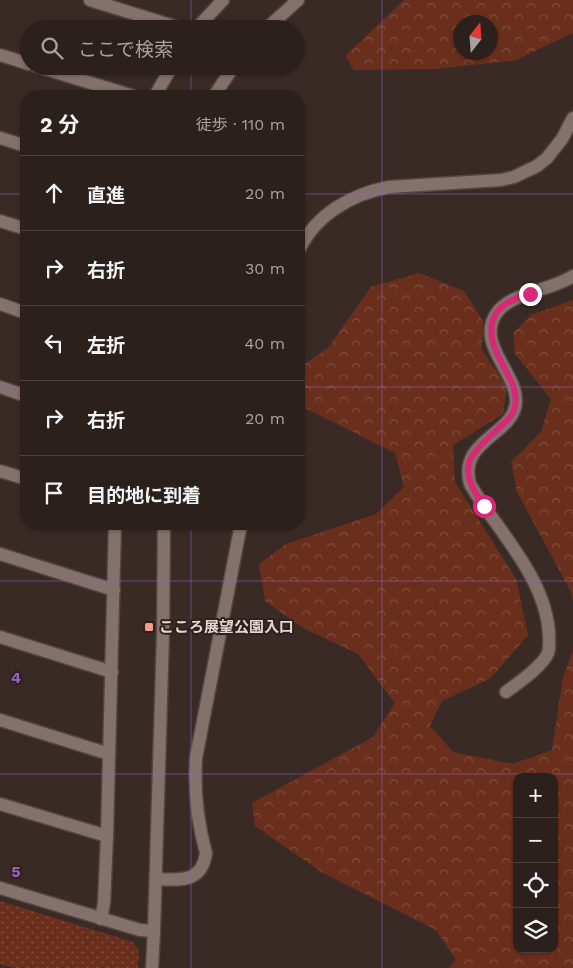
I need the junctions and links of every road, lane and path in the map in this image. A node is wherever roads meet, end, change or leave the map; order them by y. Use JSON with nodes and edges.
{"nodes":[{"id":1,"x":90,"y":0,"type":"edge"},
{"id":2,"x":223,"y":0,"type":"edge"},
{"id":3,"x":298,"y":0,"type":"edge"},
{"id":4,"x":154,"y":20,"type":"edge"},
{"id":5,"x":204,"y":20,"type":"edge"},
{"id":6,"x":276,"y":20,"type":"edge"},
{"id":7,"x":0,"y":55,"type":"edge"},
{"id":8,"x":20,"y":61,"type":"edge"},
{"id":9,"x":65,"y":75,"type":"edge"},
{"id":10,"x":167,"y":75,"type":"edge"},
{"id":11,"x":228,"y":75,"type":"edge"},
{"id":12,"x":114,"y":90,"type":"edge"},
{"id":13,"x":158,"y":90,"type":"edge"},
{"id":14,"x":218,"y":90,"type":"edge"},
{"id":15,"x":573,"y":118,"type":"edge"},
{"id":16,"x":0,"y":138,"type":"edge"},
{"id":17,"x":20,"y":144,"type":"edge"},
{"id":18,"x":0,"y":221,"type":"edge"},
{"id":19,"x":20,"y":227,"type":"edge"},
{"id":20,"x":305,"y":240,"type":"edge"},
{"id":21,"x":573,"y":276,"type":"edge"},
{"id":22,"x":0,"y":304,"type":"edge"},
{"id":23,"x":20,"y":310,"type":"edge"},
{"id":24,"x":0,"y":387,"type":"edge"},
{"id":25,"x":20,"y":394,"type":"edge"},
{"id":26,"x":0,"y":471,"type":"edge"},
{"id":27,"x":20,"y":477,"type":"edge"},
{"id":28,"x":115,"y":530,"type":"edge"},
{"id":29,"x":164,"y":530,"type":"edge"},
{"id":30,"x":240,"y":530,"type":"edge"},
{"id":31,"x":0,"y":554,"type":"edge"},
{"id":32,"x":114,"y":590,"type":"junction"},
{"id":33,"x":0,"y":637,"type":"edge"},
{"id":34,"x":112,"y":672,"type":"junction"},
{"id":35,"x":506,"y":692,"type":"dead end"},
{"id":36,"x":0,"y":720,"type":"edge"},
{"id":37,"x":109,"y":754,"type":"junction"},
{"id":38,"x":0,"y":804,"type":"edge"},
{"id":39,"x":107,"y":836,"type":"junction"},
{"id":40,"x":156,"y":879,"type":"junction"},
{"id":41,"x":0,"y":888,"type":"edge"},
{"id":42,"x":101,"y":919,"type":"junction"},
{"id":43,"x":154,"y":931,"type":"junction"},
{"id":44,"x":152,"y":968,"type":"edge"}],
"edges":[{"from":1,"to":4,"type":"street"},
{"from":2,"to":5,"type":"street"},
{"from":3,"to":6,"type":"street"},
{"from":7,"to":8,"type":"street"},
{"from":9,"to":12,"type":"street"},
{"from":10,"to":13,"type":"street"},
{"from":11,"to":14,"type":"street"},
{"from":15,"to":20,"type":"street"},
{"from":16,"to":17,"type":"street"},
{"from":18,"to":19,"type":"street"},
{"from":21,"to":35,"type":"street"},
{"from":22,"to":23,"type":"street"},
{"from":24,"to":25,"type":"street"},
{"from":26,"to":27,"type":"street"},
{"from":28,"to":32,"type":"street"},
{"from":29,"to":40,"type":"street"},
{"from":30,"to":40,"type":"street"},
{"from":31,"to":32,"type":"street"},
{"from":32,"to":34,"type":"street"},
{"from":33,"to":34,"type":"street"},
{"from":34,"to":37,"type":"street"},
{"from":36,"to":37,"type":"street"},
{"from":37,"to":39,"type":"street"},
{"from":38,"to":39,"type":"street"},
{"from":39,"to":42,"type":"street"},
{"from":40,"to":43,"type":"street"},
{"from":41,"to":42,"type":"street"},
{"from":42,"to":43,"type":"street"},
{"from":43,"to":44,"type":"street"}]}
